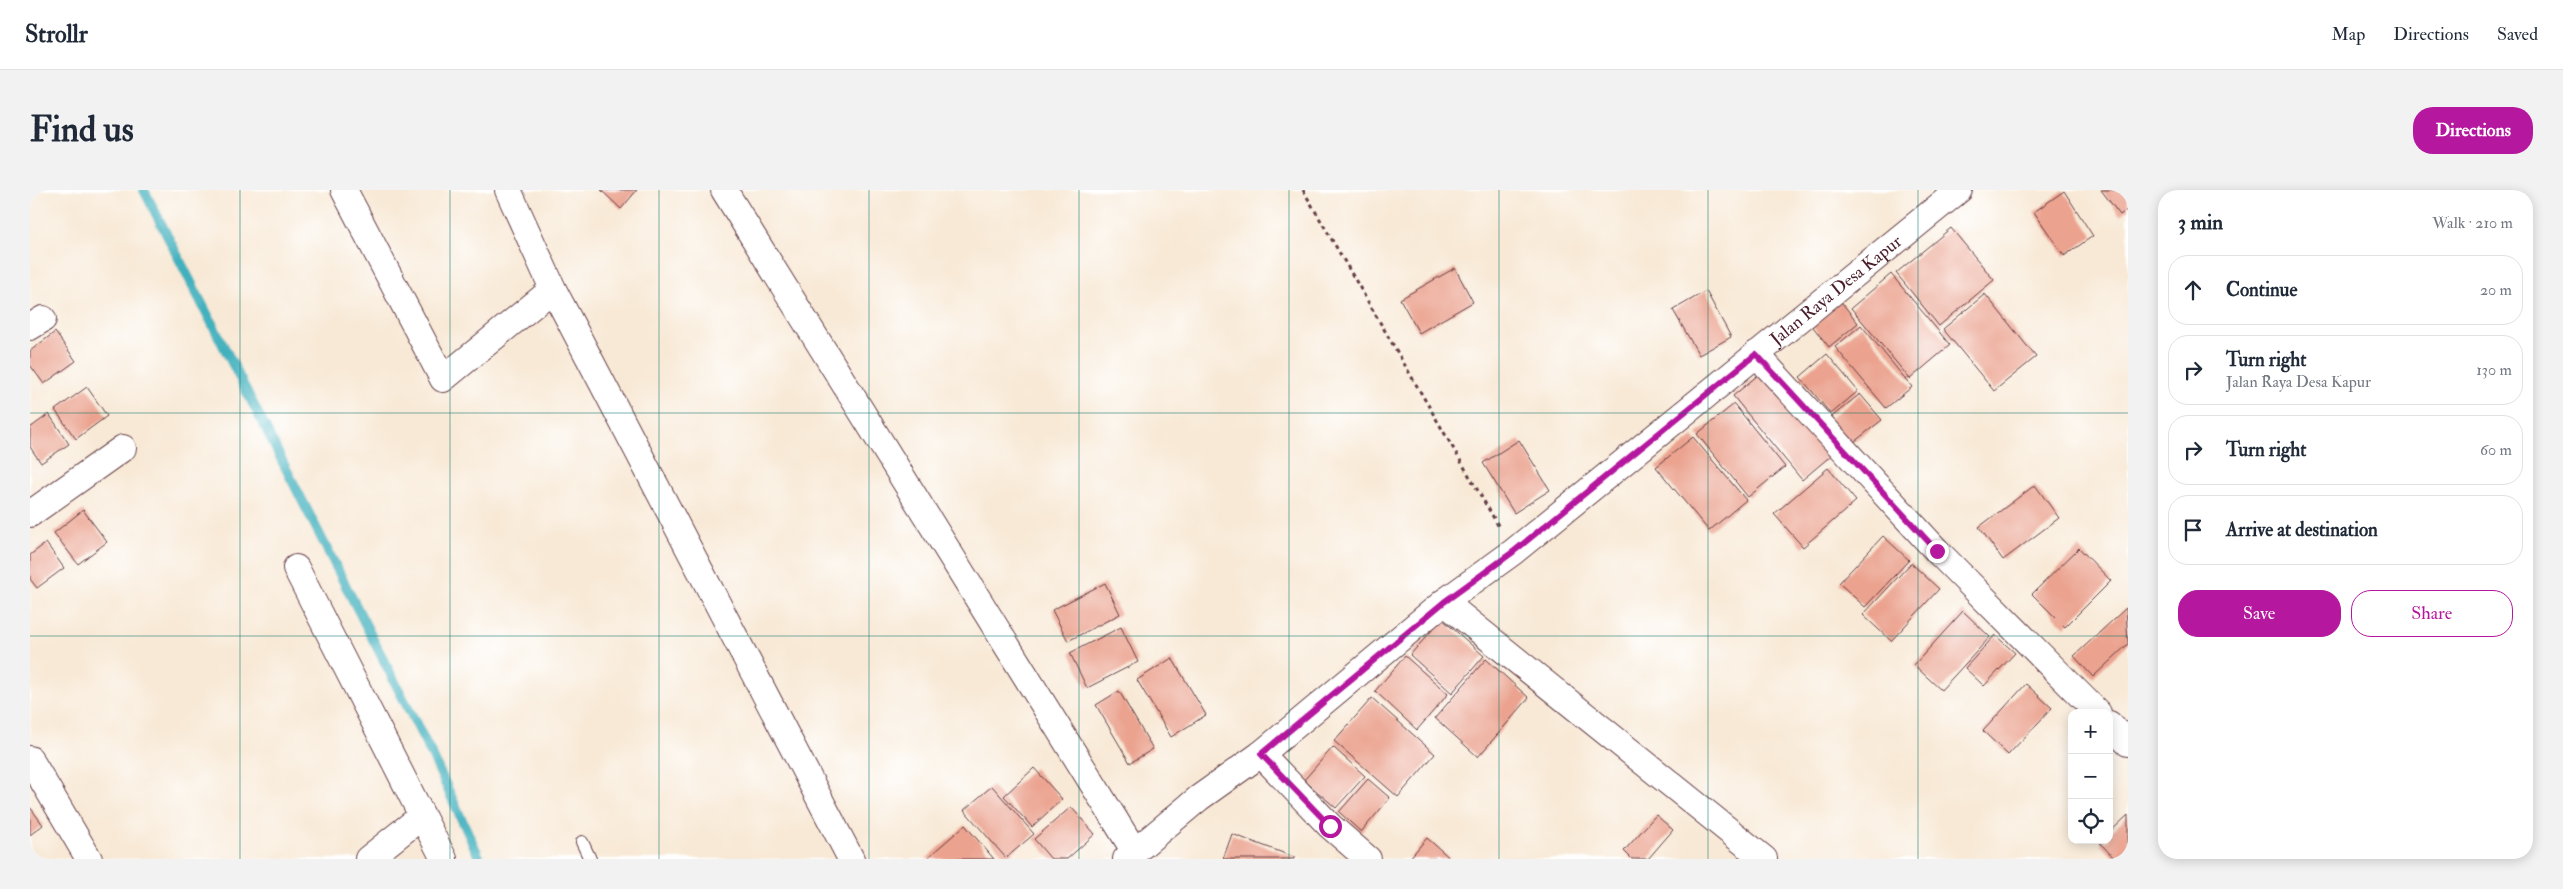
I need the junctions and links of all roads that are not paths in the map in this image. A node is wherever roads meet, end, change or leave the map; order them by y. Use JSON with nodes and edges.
{"nodes":[{"id":1,"x":344,"y":190,"type":"edge"},
{"id":2,"x":508,"y":190,"type":"edge"},
{"id":3,"x":724,"y":190,"type":"edge"},
{"id":4,"x":1959,"y":190,"type":"edge"},
{"id":5,"x":553,"y":289,"type":"junction"},
{"id":6,"x":1756,"y":354,"type":"junction"},
{"id":7,"x":123,"y":448,"type":"dead end"},
{"id":8,"x":30,"y":514,"type":"edge"},
{"id":9,"x":296,"y":568,"type":"dead end"},
{"id":10,"x":1444,"y":602,"type":"junction"},
{"id":11,"x":2094,"y":709,"type":"edge"},
{"id":12,"x":2113,"y":728,"type":"edge"},
{"id":13,"x":2128,"y":743,"type":"edge"},
{"id":14,"x":1261,"y":754,"type":"junction"},
{"id":15,"x":30,"y":758,"type":"edge"},
{"id":16,"x":422,"y":816,"type":"junction"},
{"id":17,"x":582,"y":842,"type":"dead end"},
{"id":18,"x":1131,"y":855,"type":"edge"},
{"id":19,"x":89,"y":859,"type":"edge"},
{"id":20,"x":368,"y":859,"type":"edge"},
{"id":21,"x":444,"y":859,"type":"edge"},
{"id":22,"x":590,"y":859,"type":"edge"},
{"id":23,"x":851,"y":859,"type":"edge"},
{"id":24,"x":1368,"y":859,"type":"edge"},
{"id":25,"x":1764,"y":859,"type":"edge"}],
"edges":[{"from":1,"to":5,"type":"street"},
{"from":2,"to":5,"type":"street"},
{"from":3,"to":18,"type":"street"},
{"from":4,"to":6,"type":"street","name":"Jalan Raya Desa Kapur"},
{"from":5,"to":23,"type":"street"},
{"from":6,"to":10,"type":"street","name":"Jalan Raya Desa Kapur"},
{"from":6,"to":11,"type":"street"},
{"from":7,"to":8,"type":"street"},
{"from":9,"to":16,"type":"street"},
{"from":10,"to":14,"type":"street","name":"Jalan Raya Desa Kapur"},
{"from":10,"to":25,"type":"street"},
{"from":12,"to":13,"type":"street"},
{"from":14,"to":18,"type":"street","name":"Jalan Raya Desa Kapur"},
{"from":14,"to":24,"type":"street"},
{"from":15,"to":19,"type":"street"},
{"from":16,"to":20,"type":"street"},
{"from":16,"to":21,"type":"street"},
{"from":17,"to":22,"type":"lane"}]}
